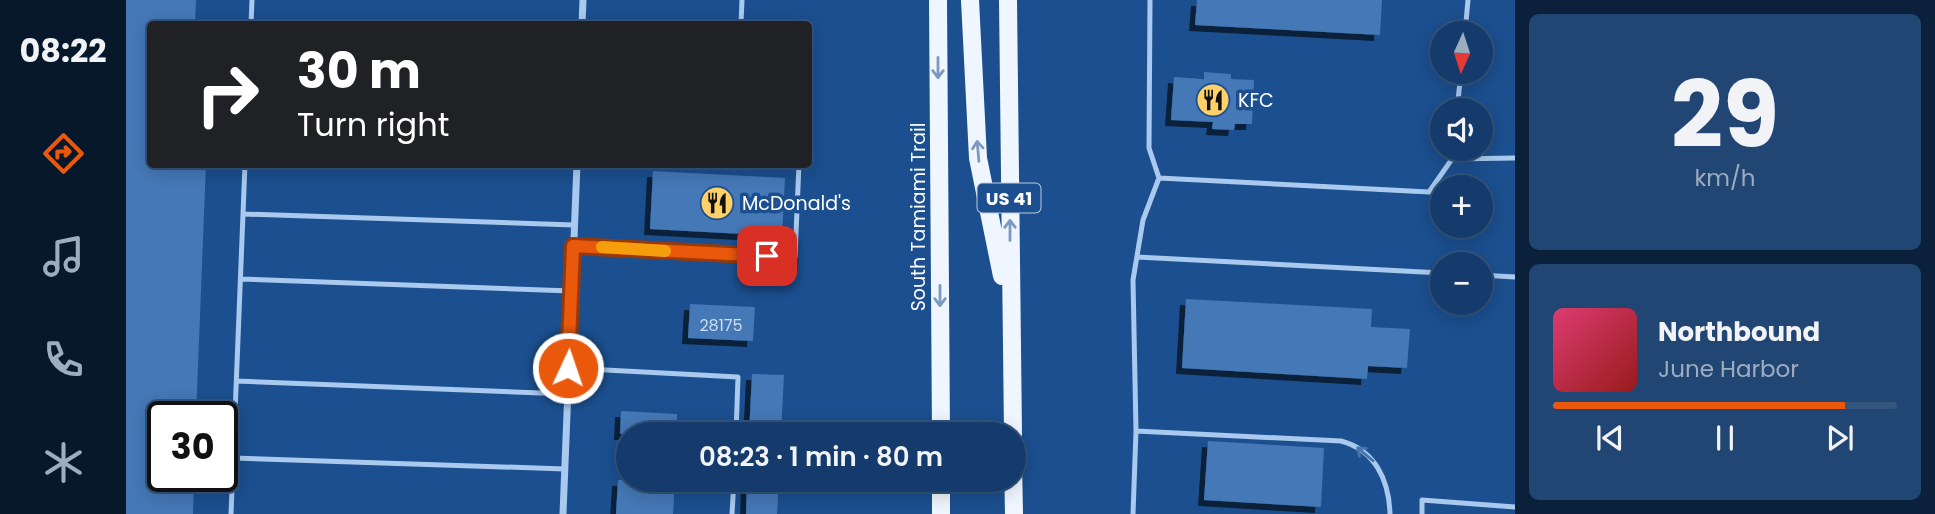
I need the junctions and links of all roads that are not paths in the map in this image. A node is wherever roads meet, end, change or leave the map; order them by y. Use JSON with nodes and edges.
{"nodes":[{"id":1,"x":252,"y":0,"type":"edge"},
{"id":2,"x":583,"y":0,"type":"edge"},
{"id":3,"x":742,"y":0,"type":"edge"},
{"id":4,"x":938,"y":0,"type":"edge"},
{"id":5,"x":970,"y":0,"type":"edge"},
{"id":6,"x":1008,"y":0,"type":"edge"},
{"id":7,"x":1150,"y":0,"type":"edge"},
{"id":8,"x":1468,"y":0,"type":"edge"},
{"id":9,"x":251,"y":21,"type":"edge"},
{"id":10,"x":582,"y":21,"type":"edge"},
{"id":11,"x":741,"y":21,"type":"edge"},
{"id":12,"x":1466,"y":21,"type":"edge"},
{"id":13,"x":1493,"y":158,"type":"edge"},
{"id":14,"x":1515,"y":158,"type":"edge"},
{"id":15,"x":1451,"y":161,"type":"edge"},
{"id":16,"x":245,"y":168,"type":"edge"},
{"id":17,"x":577,"y":168,"type":"edge"},
{"id":18,"x":799,"y":168,"type":"edge"},
{"id":19,"x":1159,"y":178,"type":"junction"},
{"id":20,"x":243,"y":214,"type":"junction"},
{"id":21,"x":574,"y":225,"type":"junction"},
{"id":22,"x":573,"y":246,"type":"junction"},
{"id":23,"x":1136,"y":257,"type":"junction"},
{"id":24,"x":1430,"y":272,"type":"edge"},
{"id":25,"x":1493,"y":276,"type":"edge"},
{"id":26,"x":1515,"y":277,"type":"edge"},
{"id":27,"x":241,"y":279,"type":"junction"},
{"id":28,"x":571,"y":290,"type":"junction"},
{"id":29,"x":1010,"y":314,"type":"junction"},
{"id":30,"x":568,"y":368,"type":"junction"},
{"id":31,"x":237,"y":381,"type":"junction"},
{"id":32,"x":567,"y":394,"type":"junction"},
{"id":33,"x":236,"y":401,"type":"edge"},
{"id":34,"x":736,"y":422,"type":"edge"},
{"id":35,"x":941,"y":422,"type":"edge"},
{"id":36,"x":1013,"y":422,"type":"edge"},
{"id":37,"x":1136,"y":431,"type":"junction"},
{"id":38,"x":238,"y":458,"type":"edge"},
{"id":39,"x":565,"y":469,"type":"junction"},
{"id":40,"x":232,"y":492,"type":"edge"},
{"id":41,"x":733,"y":492,"type":"edge"},
{"id":42,"x":941,"y":492,"type":"edge"},
{"id":43,"x":1014,"y":492,"type":"edge"},
{"id":44,"x":1515,"y":507,"type":"edge"},
{"id":45,"x":231,"y":514,"type":"edge"},
{"id":46,"x":563,"y":514,"type":"edge"},
{"id":47,"x":732,"y":514,"type":"edge"},
{"id":48,"x":941,"y":514,"type":"edge"},
{"id":49,"x":1014,"y":514,"type":"edge"},
{"id":50,"x":1133,"y":514,"type":"edge"},
{"id":51,"x":1390,"y":514,"type":"edge"},
{"id":52,"x":1422,"y":514,"type":"edge"}],
"edges":[{"from":1,"to":9,"type":"lane"},
{"from":2,"to":10,"type":"street"},
{"from":3,"to":11,"type":"lane"},
{"from":4,"to":35,"type":"main road","name":"South Tamiami Trail","one_way":true},
{"from":29,"to":5,"type":"main road","one_way":true},
{"from":29,"to":6,"type":"main road","number":"US 41","one_way":true},
{"from":7,"to":19,"type":"lane"},
{"from":8,"to":12,"type":"lane"},
{"from":13,"to":14,"type":"lane"},
{"from":15,"to":19,"type":"lane"},
{"from":16,"to":20,"type":"lane"},
{"from":17,"to":21,"type":"street"},
{"from":18,"to":22,"type":"lane"},
{"from":19,"to":23,"type":"lane"},
{"from":20,"to":21,"type":"lane"},
{"from":20,"to":27,"type":"lane"},
{"from":21,"to":22,"type":"street"},
{"from":22,"to":28,"type":"street"},
{"from":23,"to":24,"type":"lane"},
{"from":23,"to":37,"type":"lane"},
{"from":25,"to":26,"type":"lane"},
{"from":27,"to":28,"type":"lane"},
{"from":27,"to":31,"type":"lane"},
{"from":28,"to":30,"type":"street"},
{"from":29,"to":36,"type":"main road","number":"US 41"},
{"from":30,"to":32,"type":"street"},
{"from":30,"to":34,"type":"lane"},
{"from":31,"to":32,"type":"lane"},
{"from":31,"to":33,"type":"lane"},
{"from":32,"to":39,"type":"street"},
{"from":37,"to":50,"type":"lane"},
{"from":51,"to":37,"type":"lane","one_way":true},
{"from":38,"to":39,"type":"lane"},
{"from":39,"to":46,"type":"street"},
{"from":40,"to":45,"type":"lane"},
{"from":41,"to":47,"type":"lane"},
{"from":42,"to":48,"type":"main road"},
{"from":43,"to":49,"type":"main road"},
{"from":44,"to":52,"type":"lane"}]}
